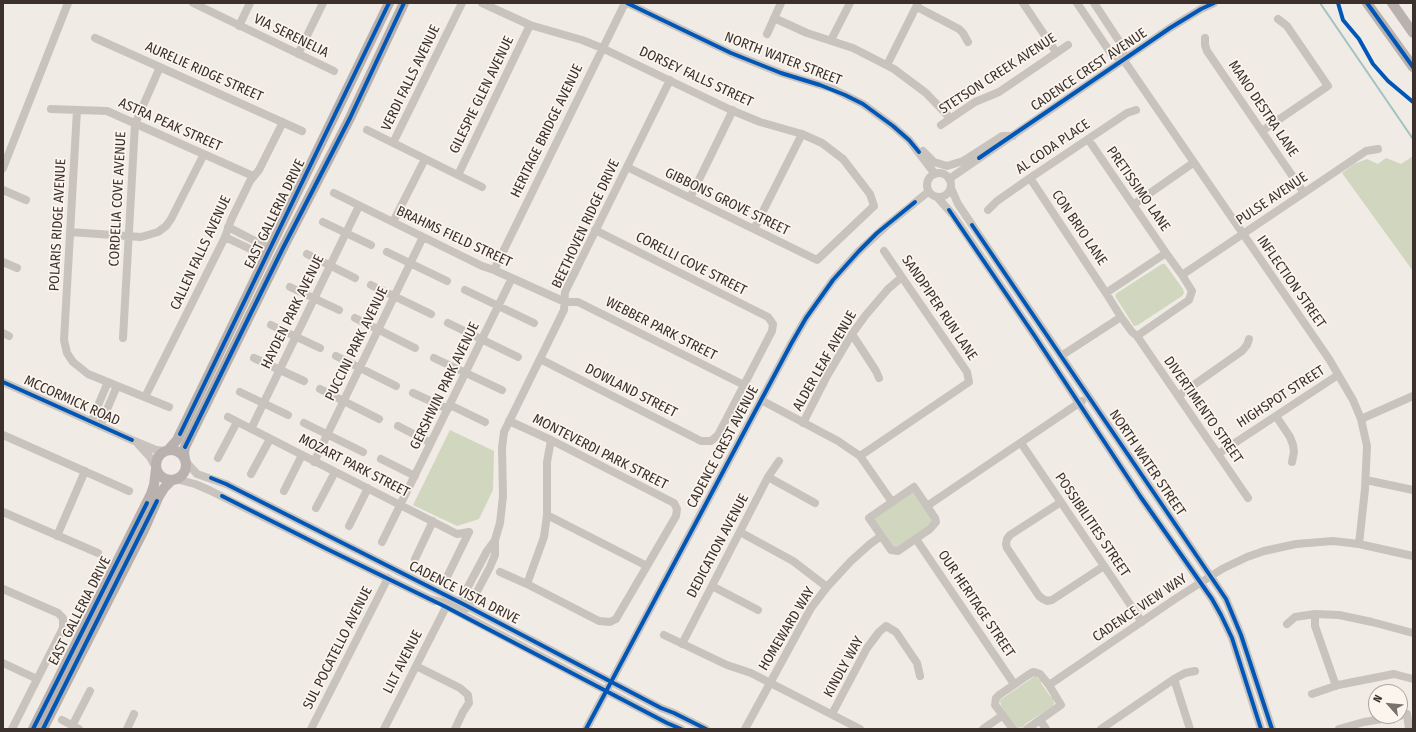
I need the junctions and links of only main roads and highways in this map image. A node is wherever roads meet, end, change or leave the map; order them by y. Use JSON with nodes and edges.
{"nodes":[{"id":1,"x":389,"y":3,"type":"edge"},
{"id":2,"x":404,"y":3,"type":"edge"},
{"id":3,"x":1367,"y":3,"type":"edge"},
{"id":4,"x":1392,"y":3,"type":"edge"},
{"id":5,"x":1413,"y":33,"type":"edge"},
{"id":6,"x":1413,"y":67,"type":"edge"},
{"id":7,"x":166,"y":450,"type":"junction"},
{"id":8,"x":185,"y":461,"type":"junction"},
{"id":9,"x":156,"y":468,"type":"junction"},
{"id":10,"x":174,"y":479,"type":"junction"},
{"id":11,"x":33,"y":729,"type":"edge"},
{"id":12,"x":43,"y":729,"type":"edge"}],
"edges":[{"from":1,"to":7,"type":"main road","name":"EAST GALLERIA DRIVE"},
{"from":2,"to":8,"type":"main road","name":"EAST GALLERIA DRIVE"},
{"from":3,"to":6,"type":"main road"},
{"from":4,"to":5,"type":"main road"},
{"from":7,"to":8,"type":"main road"},
{"from":7,"to":9,"type":"main road"},
{"from":8,"to":10,"type":"main road"},
{"from":9,"to":10,"type":"main road"},
{"from":9,"to":11,"type":"main road","name":"EAST GALLERIA DRIVE"},
{"from":10,"to":12,"type":"main road","name":"EAST GALLERIA DRIVE"}]}
